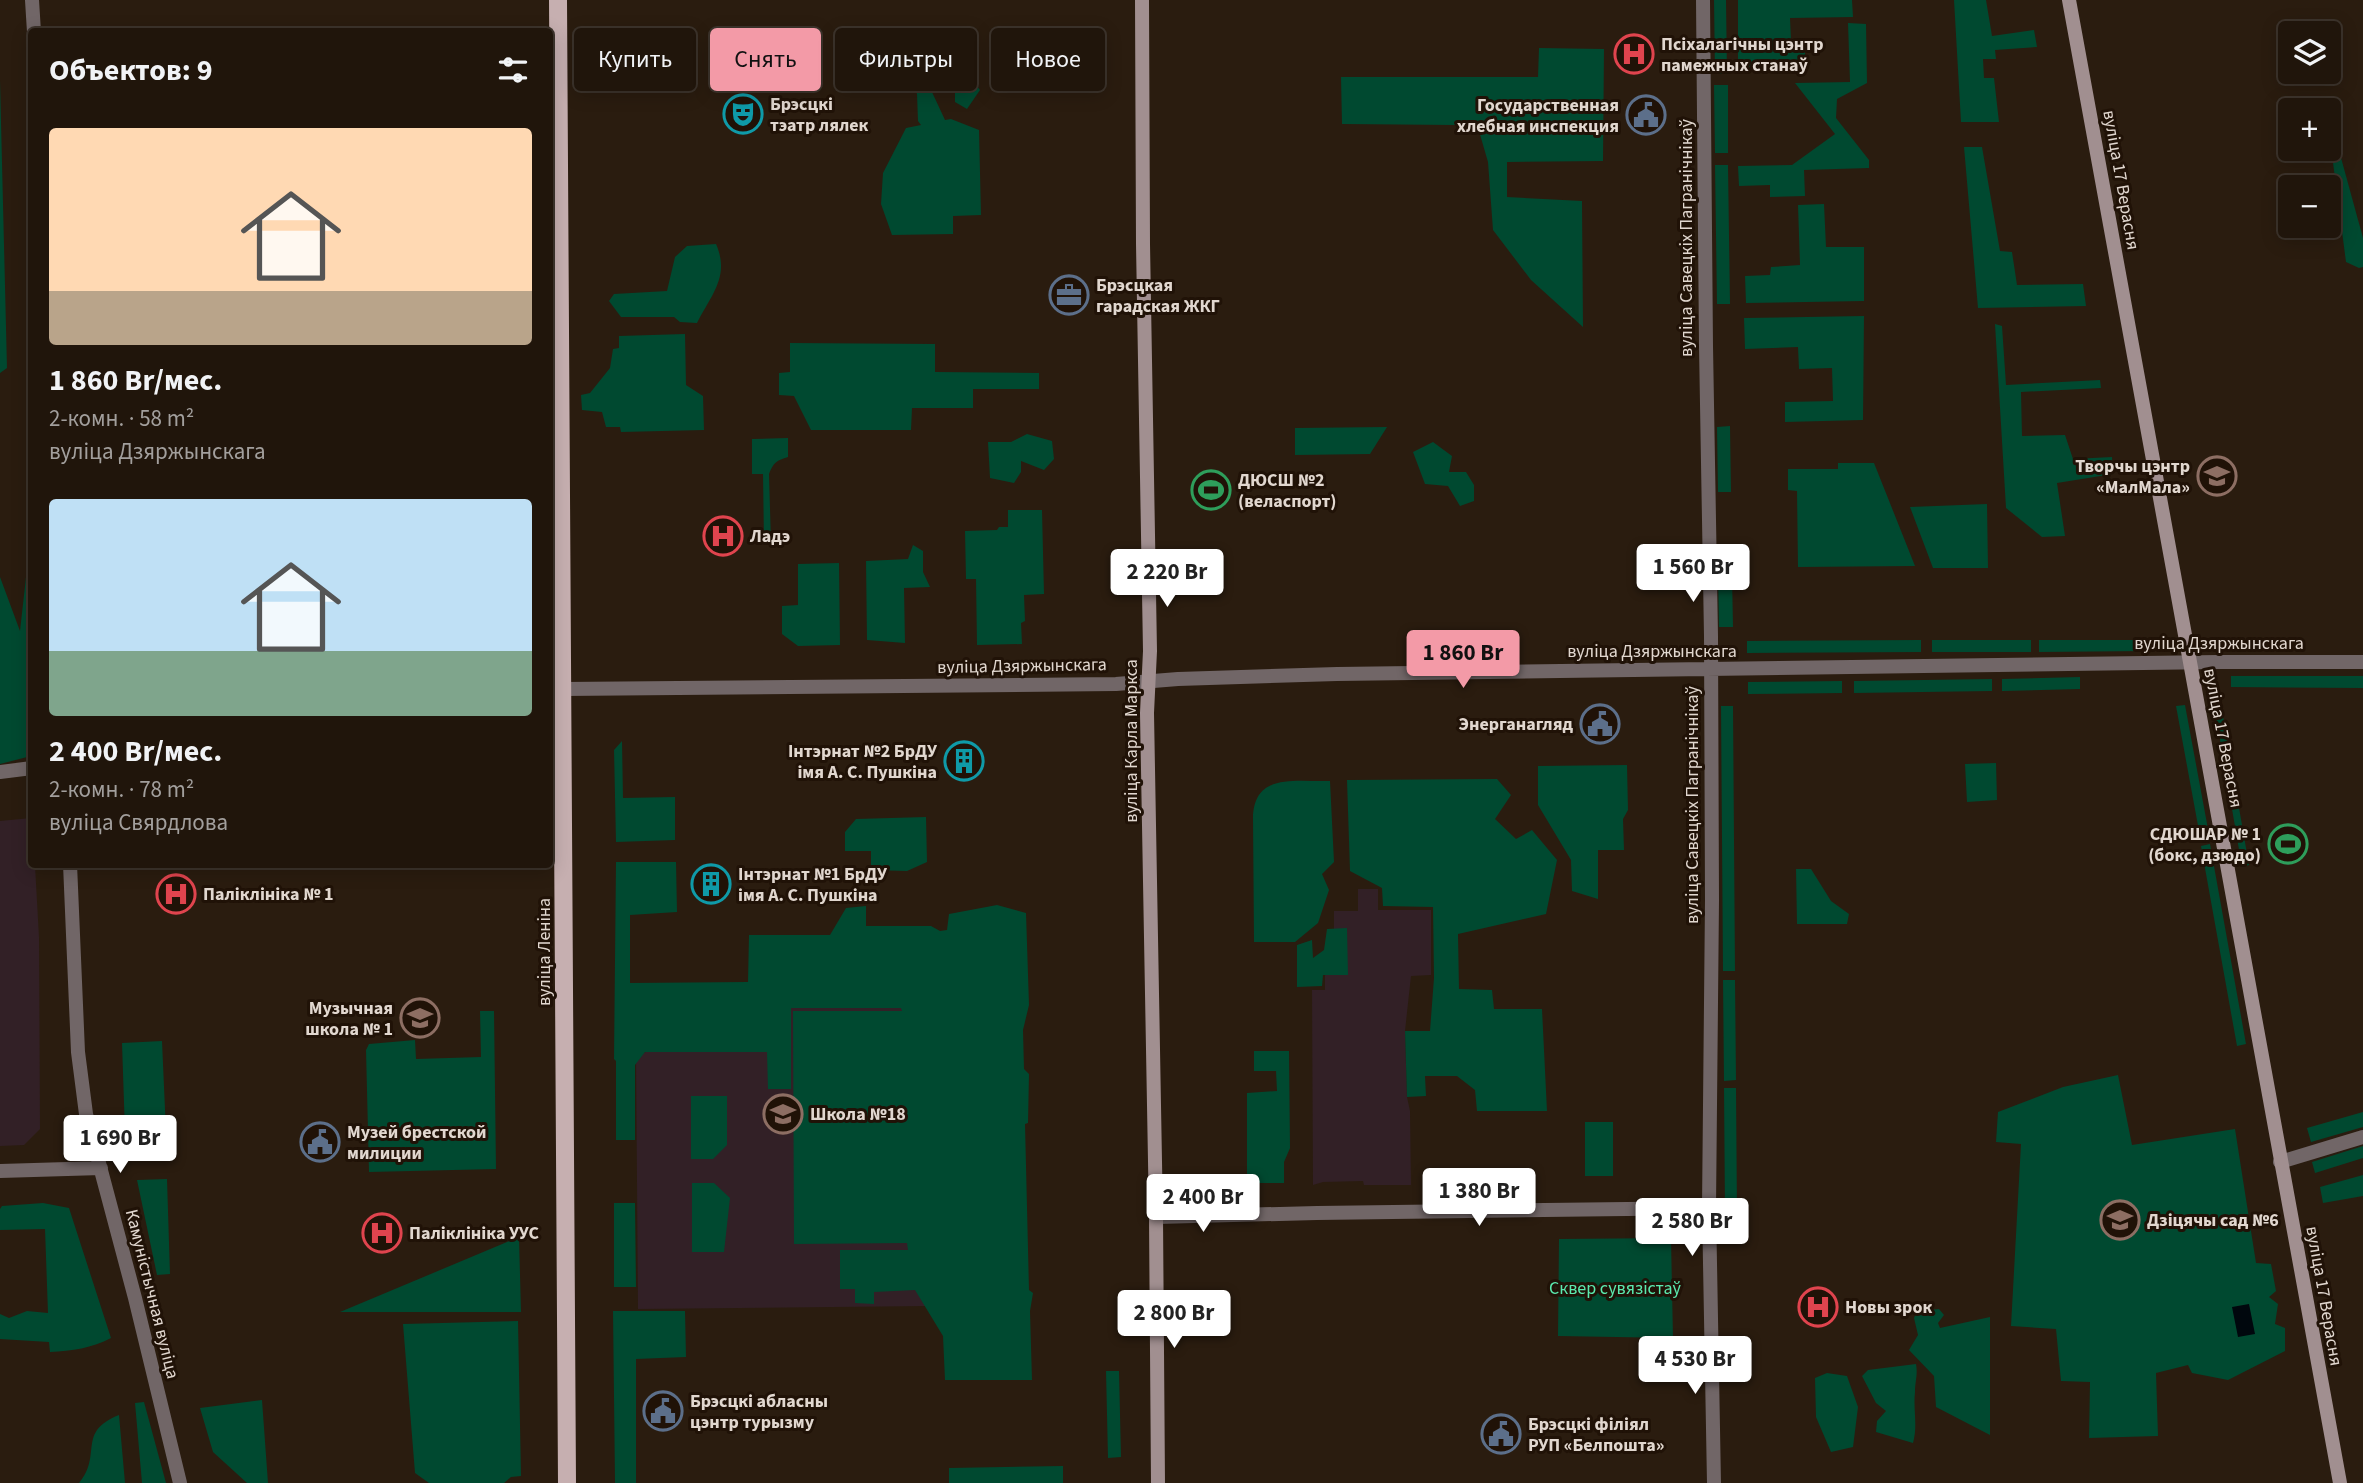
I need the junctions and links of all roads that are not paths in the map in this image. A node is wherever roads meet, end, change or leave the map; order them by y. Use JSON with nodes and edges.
{"nodes":[{"id":1,"x":32,"y":0,"type":"edge"},
{"id":2,"x":558,"y":0,"type":"edge"},
{"id":3,"x":1142,"y":0,"type":"edge"},
{"id":4,"x":1703,"y":0,"type":"edge"},
{"id":5,"x":2068,"y":0,"type":"edge"},
{"id":6,"x":34,"y":28,"type":"edge"},
{"id":7,"x":2189,"y":662,"type":"junction"},
{"id":8,"x":2363,"y":662,"type":"edge"},
{"id":9,"x":1711,"y":670,"type":"junction"},
{"id":10,"x":1149,"y":682,"type":"junction"},
{"id":11,"x":563,"y":689,"type":"junction"},
{"id":12,"x":557,"y":761,"type":"edge"},
{"id":13,"x":28,"y":768,"type":"edge"},
{"id":14,"x":0,"y":772,"type":"edge"},
{"id":15,"x":70,"y":868,"type":"edge"},
{"id":16,"x":2363,"y":1138,"type":"edge"},
{"id":17,"x":2280,"y":1162,"type":"junction"},
{"id":18,"x":100,"y":1168,"type":"junction"},
{"id":19,"x":0,"y":1171,"type":"edge"},
{"id":20,"x":1709,"y":1208,"type":"junction"},
{"id":21,"x":1156,"y":1217,"type":"junction"},
{"id":22,"x":180,"y":1483,"type":"edge"},
{"id":23,"x":567,"y":1483,"type":"edge"},
{"id":24,"x":1158,"y":1483,"type":"edge"},
{"id":25,"x":1714,"y":1483,"type":"edge"},
{"id":26,"x":2340,"y":1483,"type":"edge"}],
"edges":[{"from":1,"to":6,"type":"street"},
{"from":2,"to":11,"type":"main road","name":"вуліца Леніна"},
{"from":3,"to":10,"type":"main road","name":"вуліца Карла Маркса"},
{"from":4,"to":9,"type":"street","name":"вуліца Савецкіх Пагранічнікаў"},
{"from":5,"to":7,"type":"main road","name":"вуліца 17 Верасня"},
{"from":7,"to":8,"type":"street","name":"вуліца Дзяржынскага"},
{"from":7,"to":9,"type":"street","name":"вуліца Дзяржынскага"},
{"from":7,"to":17,"type":"main road","name":"вуліца 17 Верасня"},
{"from":9,"to":10,"type":"street","name":"вуліца Дзяржынскага"},
{"from":9,"to":20,"type":"street","name":"вуліца Савецкіх Пагранічнікаў"},
{"from":10,"to":11,"type":"street","name":"вуліца Дзяржынскага"},
{"from":10,"to":21,"type":"main road","name":"вуліца Карла Маркса"},
{"from":11,"to":12,"type":"main road","name":"вуліца Леніна"},
{"from":12,"to":23,"type":"main road","name":"вуліца Леніна"},
{"from":13,"to":14,"type":"street"},
{"from":15,"to":18,"type":"street","name":"Камуністычная вуліца"},
{"from":16,"to":17,"type":"street"},
{"from":17,"to":26,"type":"main road","name":"вуліца 17 Верасня"},
{"from":18,"to":19,"type":"street"},
{"from":18,"to":22,"type":"street","name":"Камуністычная вуліца"},
{"from":20,"to":21,"type":"street"},
{"from":20,"to":25,"type":"street","name":"вуліца Савецкіх Пагранічнікаў"},
{"from":21,"to":24,"type":"main road","name":"вуліца Карла Маркса"}]}
